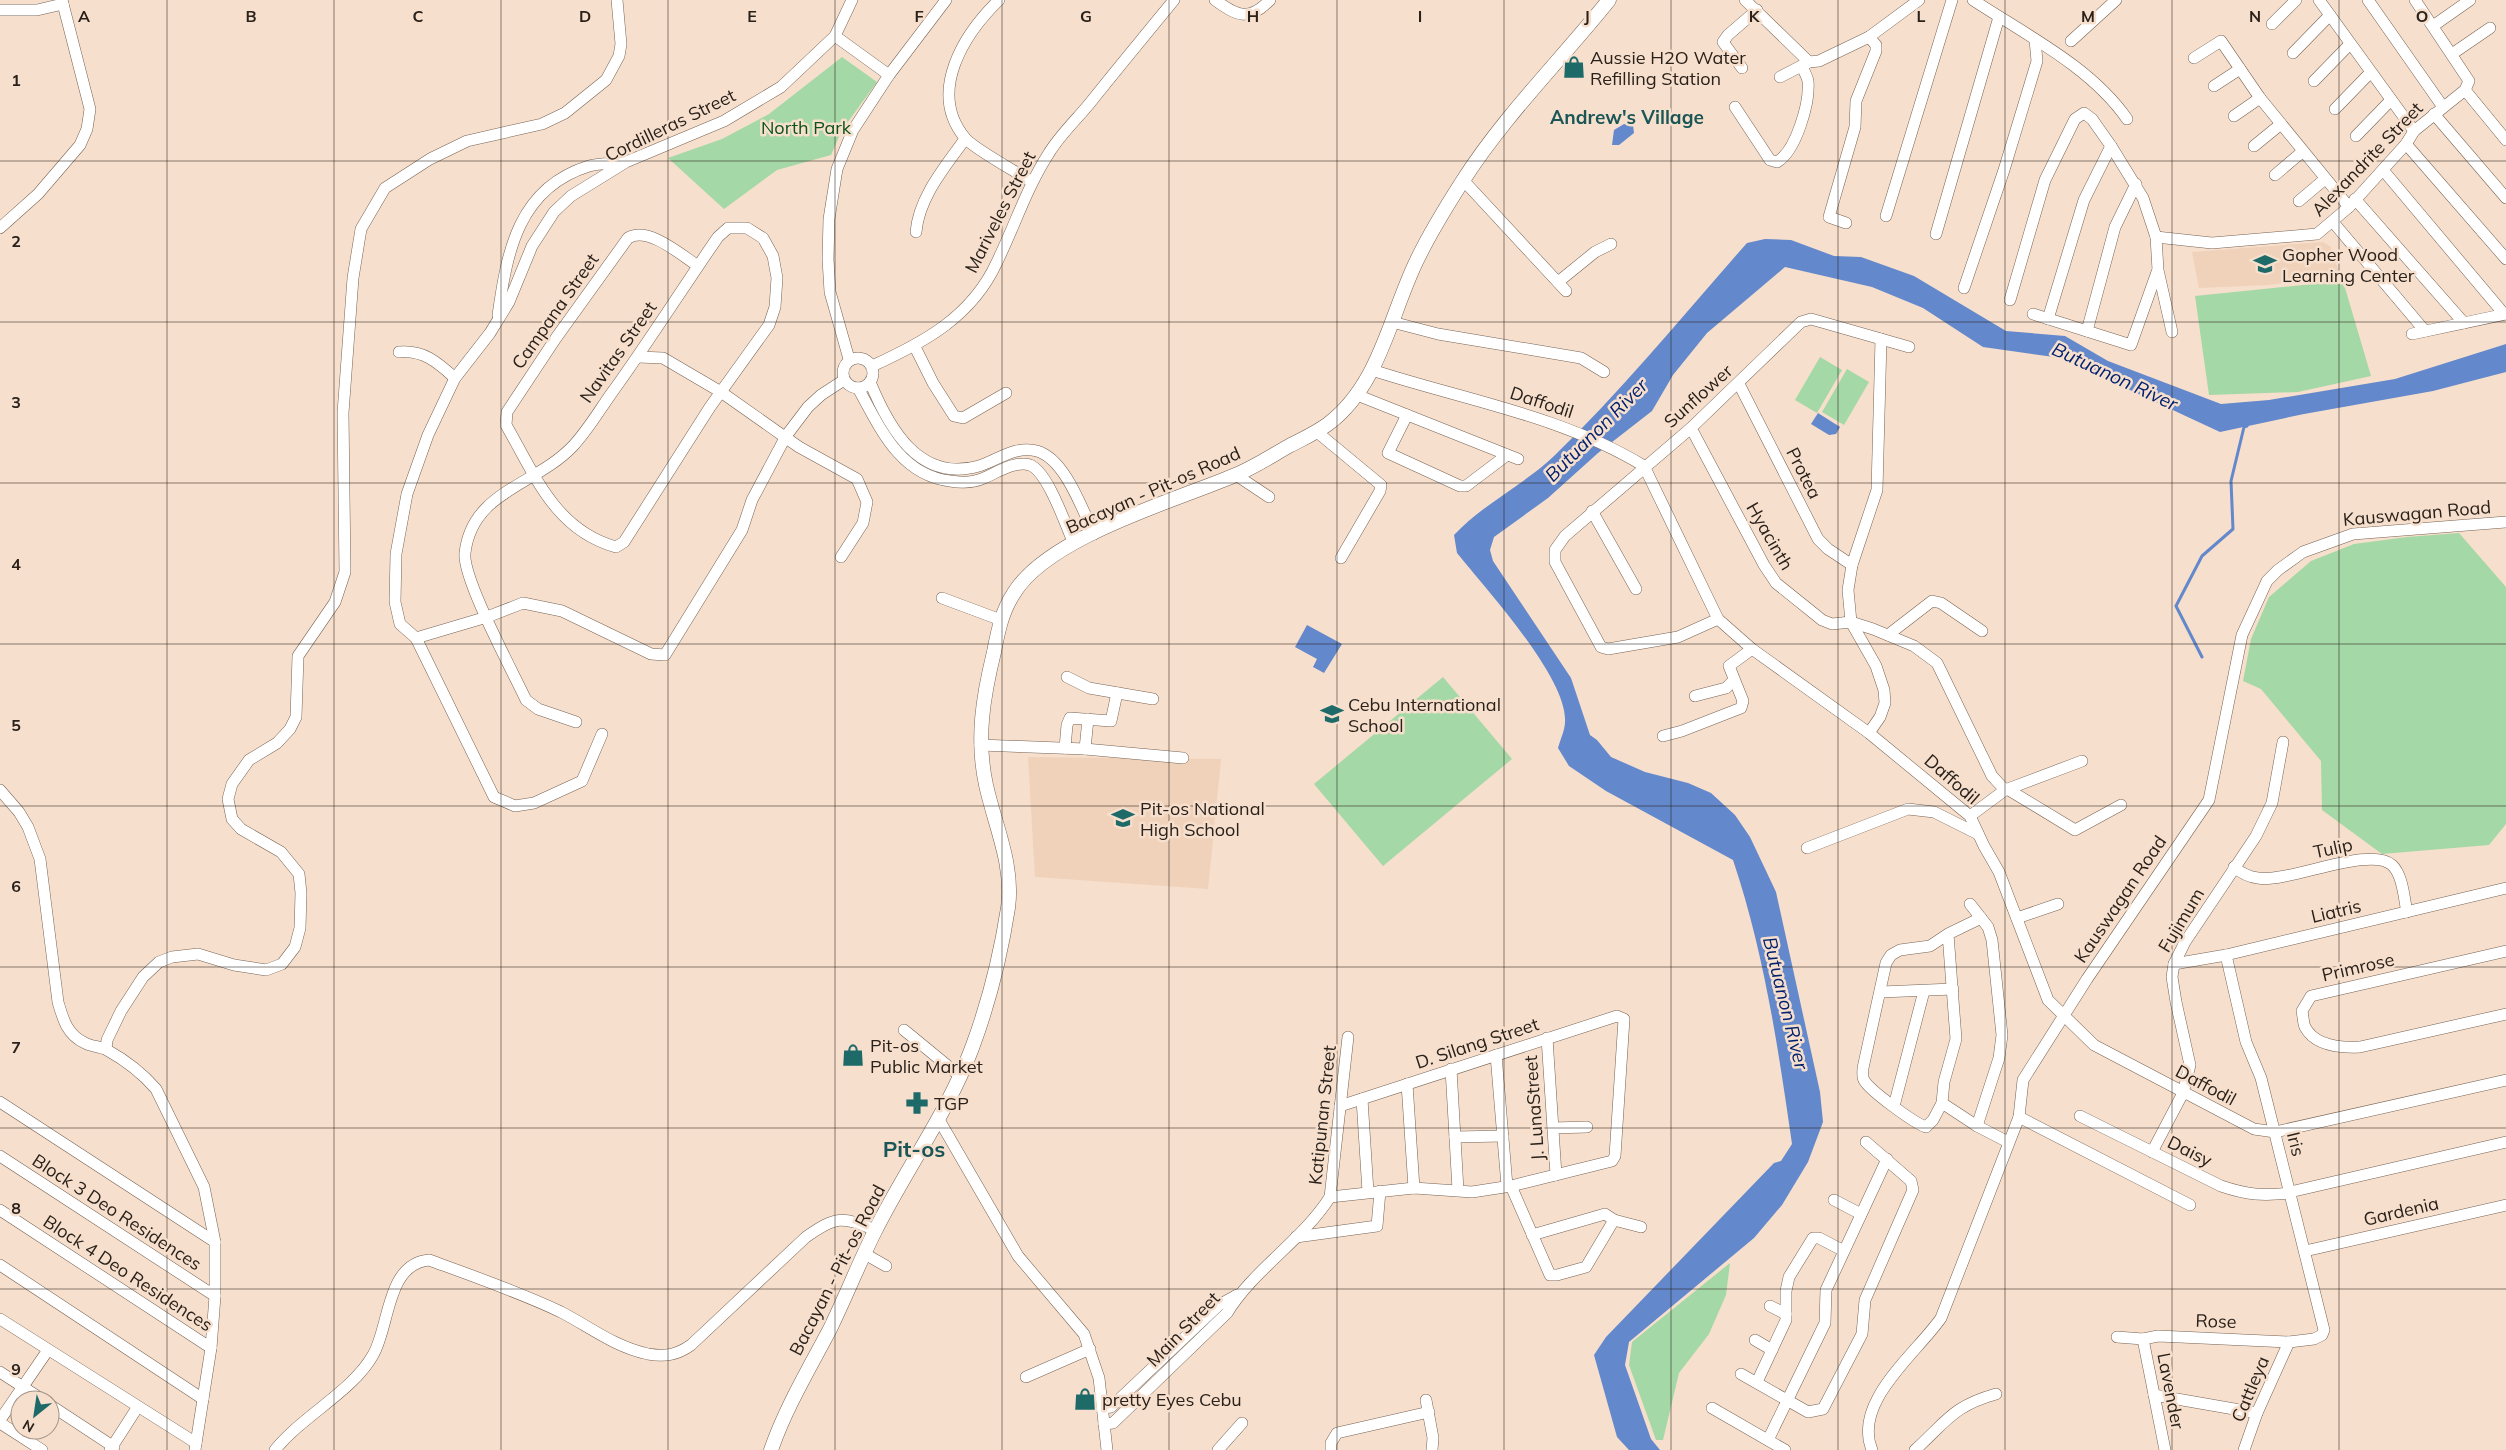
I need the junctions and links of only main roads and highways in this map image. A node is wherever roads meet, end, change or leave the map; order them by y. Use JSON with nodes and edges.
{"nodes":[{"id":1,"x":1609,"y":0,"type":"edge"},
{"id":2,"x":771,"y":1450,"type":"edge"}],
"edges":[{"from":1,"to":2,"type":"main road","name":"Bacayan - Pit-os Road"}]}
